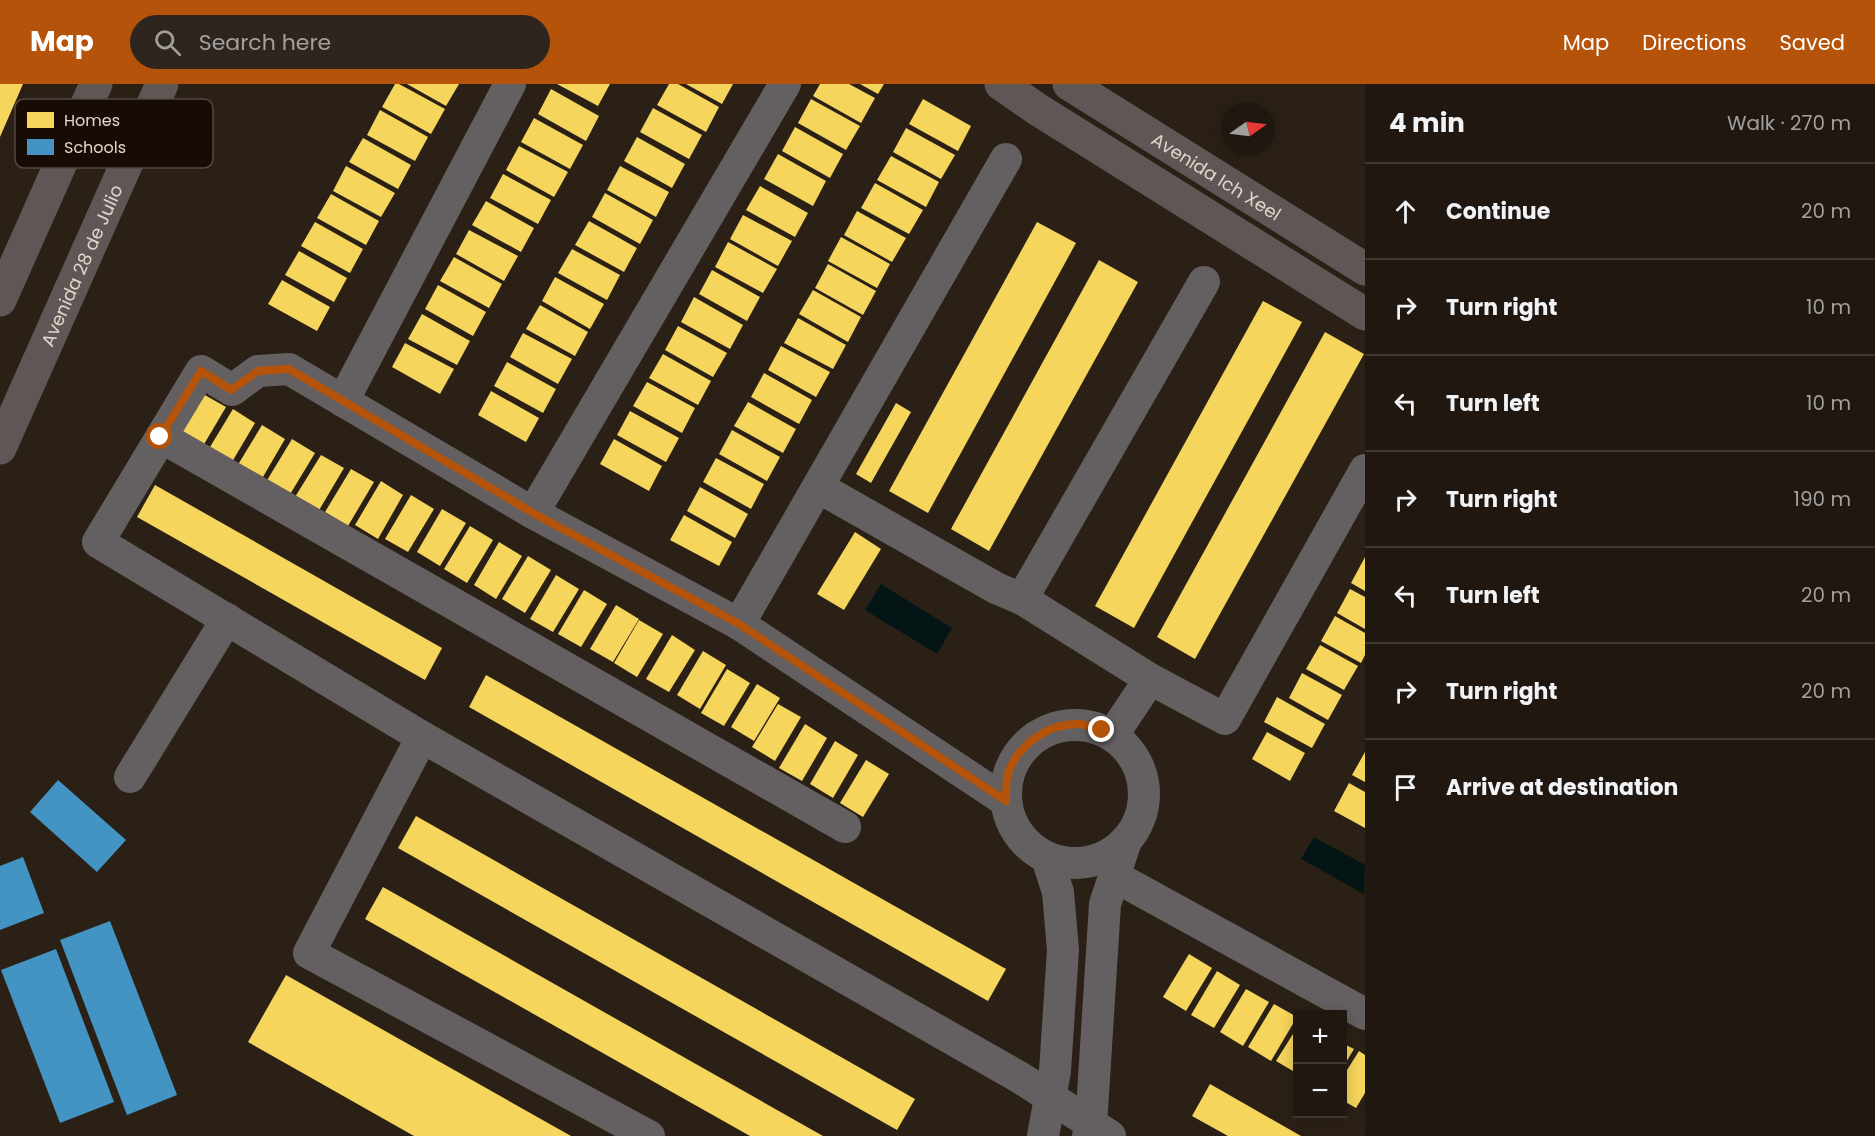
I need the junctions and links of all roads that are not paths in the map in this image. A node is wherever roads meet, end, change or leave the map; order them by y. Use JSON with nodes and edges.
{"nodes":[{"id":1,"x":96,"y":84,"type":"edge"},
{"id":2,"x":162,"y":84,"type":"edge"},
{"id":3,"x":510,"y":84,"type":"edge"},
{"id":4,"x":785,"y":84,"type":"edge"},
{"id":5,"x":1001,"y":84,"type":"edge"},
{"id":6,"x":1069,"y":84,"type":"edge"},
{"id":7,"x":89,"y":99,"type":"edge"},
{"id":8,"x":155,"y":99,"type":"edge"},
{"id":9,"x":1006,"y":159,"type":"dead end"},
{"id":10,"x":59,"y":168,"type":"edge"},
{"id":11,"x":125,"y":168,"type":"edge"},
{"id":12,"x":1365,"y":269,"type":"edge"},
{"id":13,"x":1204,"y":282,"type":"dead end"},
{"id":14,"x":0,"y":300,"type":"edge"},
{"id":15,"x":1365,"y":314,"type":"edge"},
{"id":16,"x":343,"y":401,"type":"junction"},
{"id":17,"x":160,"y":437,"type":"junction"},
{"id":18,"x":0,"y":448,"type":"edge"},
{"id":19,"x":1365,"y":470,"type":"edge"},
{"id":20,"x":818,"y":487,"type":"junction"},
{"id":21,"x":533,"y":513,"type":"junction"},
{"id":22,"x":1022,"y":599,"type":"junction"},
{"id":23,"x":227,"y":619,"type":"junction"},
{"id":24,"x":739,"y":624,"type":"junction"},
{"id":25,"x":1150,"y":679,"type":"junction"},
{"id":26,"x":1112,"y":736,"type":"junction"},
{"id":27,"x":422,"y":737,"type":"junction"},
{"id":28,"x":130,"y":777,"type":"dead end"},
{"id":29,"x":1006,"y":801,"type":"junction"},
{"id":30,"x":844,"y":828,"type":"dead end"},
{"id":31,"x":1126,"y":842,"type":"junction"},
{"id":32,"x":1047,"y":858,"type":"junction"},
{"id":33,"x":1114,"y":876,"type":"junction"},
{"id":34,"x":1365,"y":1014,"type":"edge"},
{"id":35,"x":1050,"y":1098,"type":"junction"},
{"id":36,"x":1096,"y":1132,"type":"edge"},
{"id":37,"x":649,"y":1136,"type":"edge"},
{"id":38,"x":1043,"y":1136,"type":"edge"}],
"edges":[{"from":1,"to":7,"type":"street"},
{"from":2,"to":8,"type":"street","name":"Avenida 28 de Julio"},
{"from":3,"to":16,"type":"street"},
{"from":4,"to":21,"type":"street"},
{"from":5,"to":15,"type":"street"},
{"from":6,"to":12,"type":"street","name":"Avenida Ich Xeel"},
{"from":9,"to":20,"type":"street"},
{"from":10,"to":14,"type":"street"},
{"from":11,"to":18,"type":"street","name":"Avenida 28 de Julio"},
{"from":13,"to":22,"type":"street"},
{"from":16,"to":17,"type":"street"},
{"from":16,"to":21,"type":"street"},
{"from":17,"to":23,"type":"street"},
{"from":17,"to":30,"type":"street"},
{"from":19,"to":25,"type":"street"},
{"from":20,"to":22,"type":"street"},
{"from":20,"to":24,"type":"street"},
{"from":21,"to":24,"type":"street"},
{"from":22,"to":25,"type":"street"},
{"from":23,"to":27,"type":"street"},
{"from":23,"to":28,"type":"street"},
{"from":24,"to":29,"type":"street"},
{"from":25,"to":26,"type":"street"},
{"from":26,"to":29,"type":"street"},
{"from":26,"to":31,"type":"street"},
{"from":27,"to":35,"type":"street"},
{"from":27,"to":37,"type":"street"},
{"from":29,"to":32,"type":"street"},
{"from":31,"to":32,"type":"street"},
{"from":31,"to":33,"type":"street"},
{"from":32,"to":35,"type":"street"},
{"from":33,"to":34,"type":"street"},
{"from":33,"to":36,"type":"street"},
{"from":35,"to":36,"type":"street"},
{"from":35,"to":38,"type":"street"}]}
